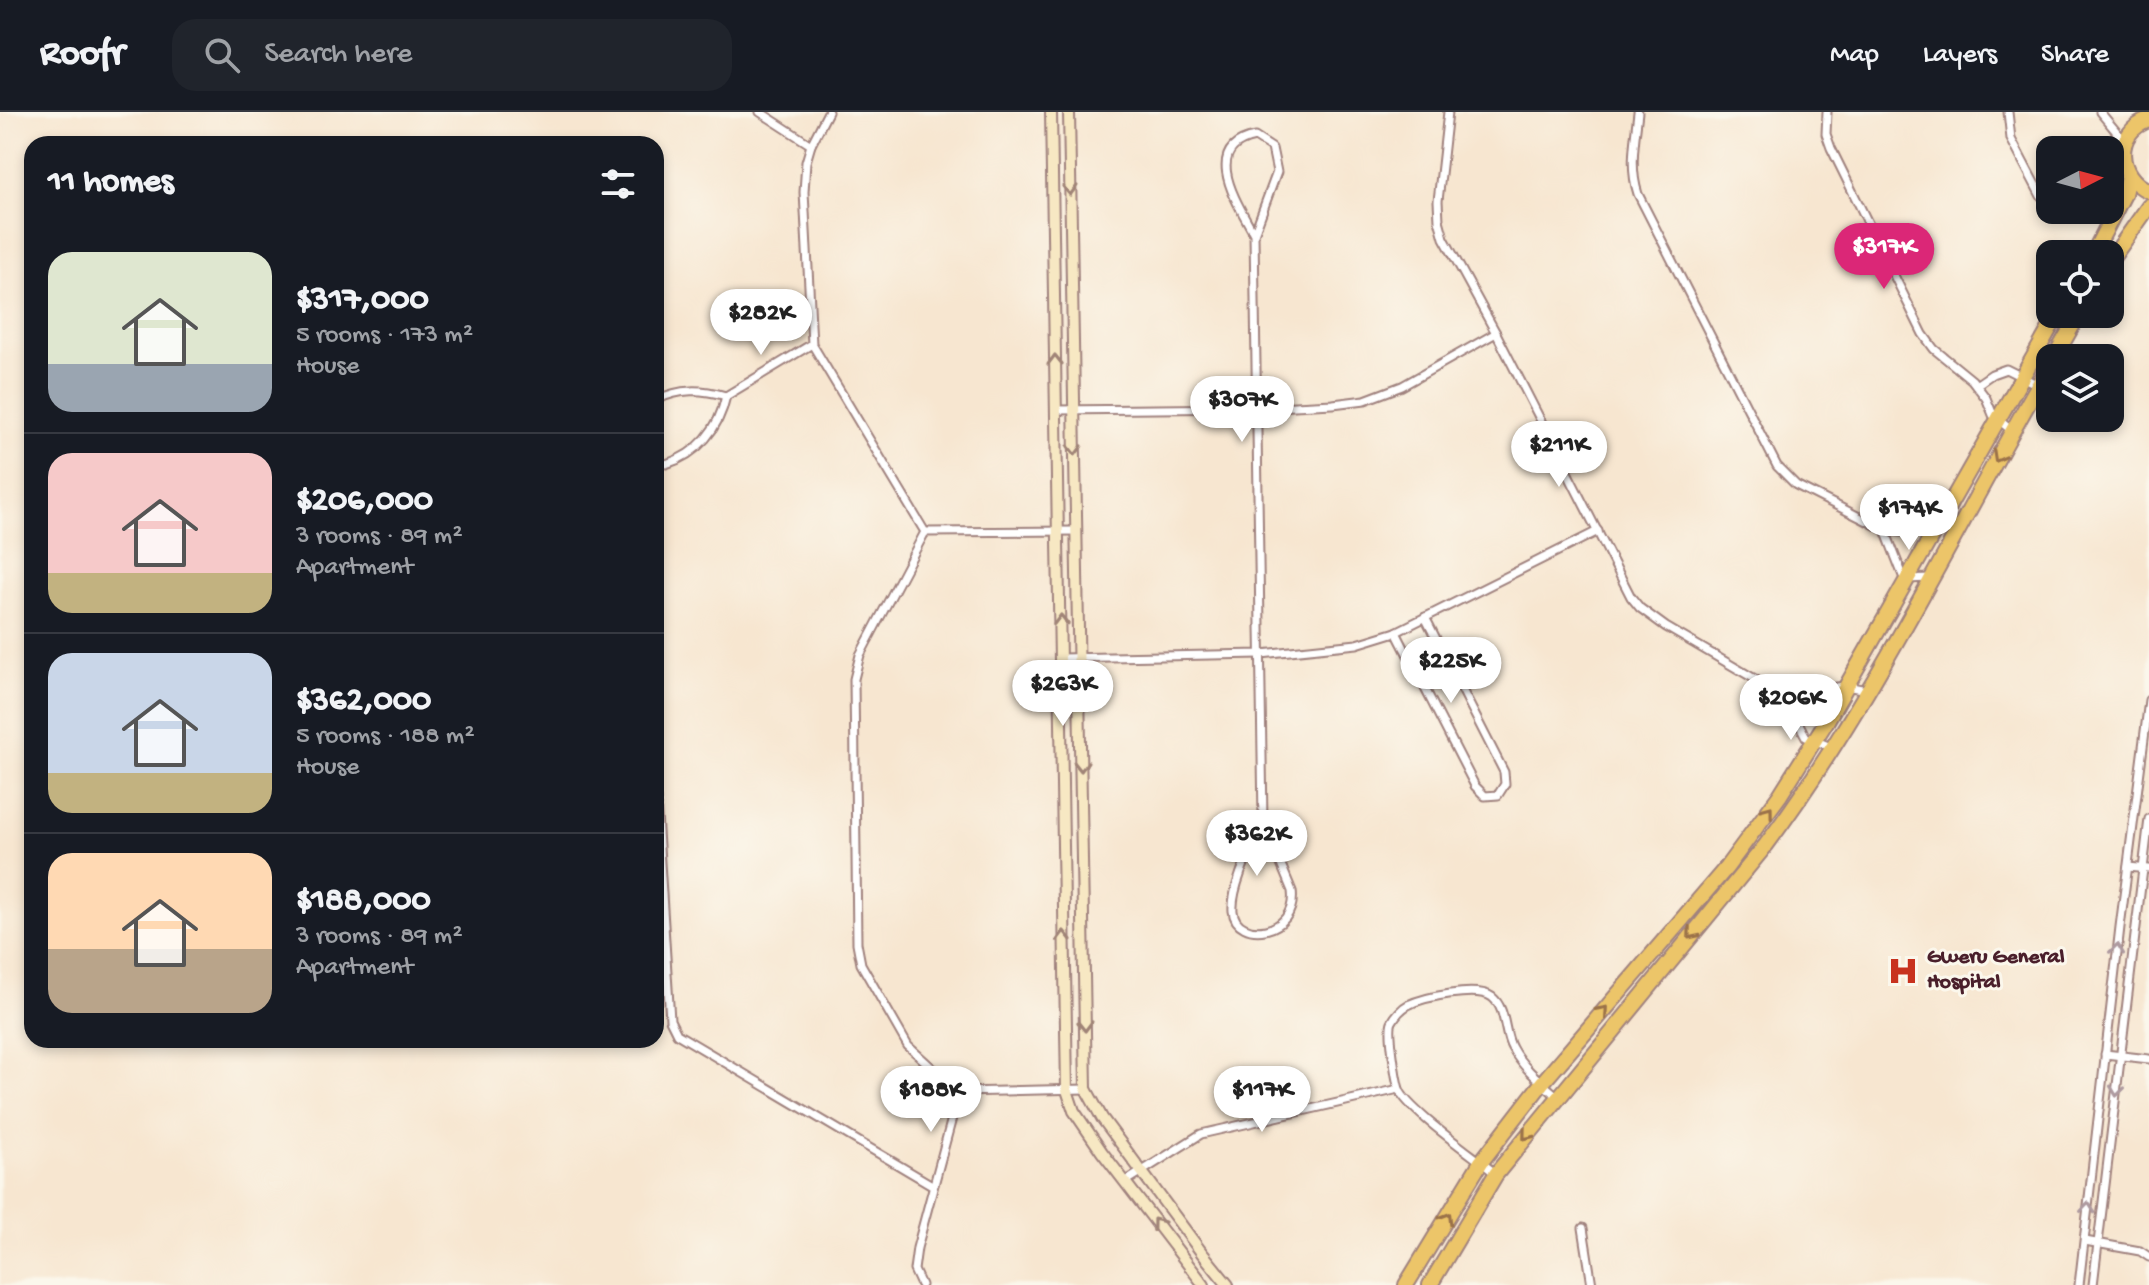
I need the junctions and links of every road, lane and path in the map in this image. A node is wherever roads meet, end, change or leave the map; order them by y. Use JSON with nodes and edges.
{"nodes":[{"id":1,"x":760,"y":112,"type":"edge"},
{"id":2,"x":828,"y":112,"type":"edge"},
{"id":3,"x":1051,"y":112,"type":"edge"},
{"id":4,"x":1069,"y":112,"type":"edge"},
{"id":5,"x":1448,"y":112,"type":"edge"},
{"id":6,"x":1638,"y":112,"type":"edge"},
{"id":7,"x":1827,"y":112,"type":"edge"},
{"id":8,"x":2008,"y":112,"type":"edge"},
{"id":9,"x":2100,"y":112,"type":"edge"},
{"id":10,"x":2143,"y":118,"type":"edge"},
{"id":11,"x":2125,"y":142,"type":"junction"},
{"id":12,"x":811,"y":145,"type":"junction"},
{"id":13,"x":2128,"y":176,"type":"junction"},
{"id":14,"x":2036,"y":186,"type":"edge"},
{"id":15,"x":2149,"y":191,"type":"edge"},
{"id":16,"x":2149,"y":206,"type":"edge"},
{"id":17,"x":1254,"y":234,"type":"junction"},
{"id":18,"x":2100,"y":240,"type":"edge"},
{"id":19,"x":2124,"y":241,"type":"edge"},
{"id":20,"x":2050,"y":328,"type":"edge"},
{"id":21,"x":1496,"y":333,"type":"junction"},
{"id":22,"x":812,"y":344,"type":"junction"},
{"id":23,"x":2022,"y":375,"type":"junction"},
{"id":24,"x":2036,"y":384,"type":"edge"},
{"id":25,"x":1976,"y":385,"type":"junction"},
{"id":26,"x":2036,"y":389,"type":"edge"},
{"id":27,"x":726,"y":396,"type":"junction"},
{"id":28,"x":664,"y":397,"type":"edge"},
{"id":29,"x":1257,"y":408,"type":"junction"},
{"id":30,"x":1056,"y":410,"type":"junction"},
{"id":31,"x":1074,"y":410,"type":"junction"},
{"id":32,"x":1998,"y":419,"type":"junction"},
{"id":33,"x":2013,"y":431,"type":"junction"},
{"id":34,"x":664,"y":463,"type":"edge"},
{"id":35,"x":1939,"y":523,"type":"junction"},
{"id":36,"x":1885,"y":530,"type":"junction"},
{"id":37,"x":1059,"y":531,"type":"junction"},
{"id":38,"x":1077,"y":531,"type":"junction"},
{"id":39,"x":1598,"y":531,"type":"junction"},
{"id":40,"x":925,"y":532,"type":"junction"},
{"id":41,"x":1955,"y":534,"type":"junction"},
{"id":42,"x":1930,"y":578,"type":"junction"},
{"id":43,"x":1907,"y":579,"type":"junction"},
{"id":44,"x":1425,"y":617,"type":"junction"},
{"id":45,"x":1396,"y":632,"type":"junction"},
{"id":46,"x":1261,"y":654,"type":"junction"},
{"id":47,"x":1079,"y":657,"type":"junction"},
{"id":48,"x":1061,"y":658,"type":"junction"},
{"id":49,"x":1846,"y":686,"type":"junction"},
{"id":50,"x":1867,"y":690,"type":"junction"},
{"id":51,"x":1784,"y":696,"type":"junction"},
{"id":52,"x":2149,"y":700,"type":"edge"},
{"id":53,"x":1814,"y":741,"type":"junction"},
{"id":54,"x":1833,"y":747,"type":"junction"},
{"id":55,"x":2149,"y":819,"type":"edge"},
{"id":56,"x":1263,"y":821,"type":"junction"},
{"id":57,"x":2128,"y":867,"type":"junction"},
{"id":58,"x":2146,"y":869,"type":"edge"},
{"id":59,"x":1713,"y":883,"type":"junction"},
{"id":60,"x":1727,"y":892,"type":"junction"},
{"id":61,"x":664,"y":925,"type":"edge"},
{"id":62,"x":1641,"y":967,"type":"junction"},
{"id":63,"x":1656,"y":978,"type":"junction"},
{"id":64,"x":1579,"y":1039,"type":"junction"},
{"id":65,"x":1595,"y":1051,"type":"junction"},
{"id":66,"x":2105,"y":1054,"type":"junction"},
{"id":67,"x":2121,"y":1055,"type":"junction"},
{"id":68,"x":2149,"y":1059,"type":"edge"},
{"id":69,"x":1542,"y":1083,"type":"junction"},
{"id":70,"x":1086,"y":1089,"type":"junction"},
{"id":71,"x":1399,"y":1089,"type":"junction"},
{"id":72,"x":1067,"y":1090,"type":"junction"},
{"id":73,"x":959,"y":1092,"type":"junction"},
{"id":74,"x":1558,"y":1097,"type":"junction"},
{"id":75,"x":1481,"y":1162,"type":"junction"},
{"id":76,"x":1141,"y":1171,"type":"junction"},
{"id":77,"x":1496,"y":1174,"type":"junction"},
{"id":78,"x":1125,"y":1182,"type":"junction"},
{"id":79,"x":932,"y":1185,"type":"junction"},
{"id":80,"x":1583,"y":1228,"type":"dead end"},
{"id":81,"x":2085,"y":1241,"type":"junction"},
{"id":82,"x":2099,"y":1243,"type":"junction"},
{"id":83,"x":2149,"y":1257,"type":"edge"},
{"id":84,"x":921,"y":1285,"type":"edge"},
{"id":85,"x":1204,"y":1285,"type":"edge"},
{"id":86,"x":1228,"y":1285,"type":"edge"},
{"id":87,"x":1406,"y":1285,"type":"edge"},
{"id":88,"x":1430,"y":1285,"type":"edge"},
{"id":89,"x":1592,"y":1285,"type":"edge"},
{"id":90,"x":2079,"y":1285,"type":"edge"},
{"id":91,"x":2093,"y":1285,"type":"edge"}],
"edges":[{"from":1,"to":12,"type":"street"},
{"from":2,"to":12,"type":"street"},
{"from":30,"to":3,"type":"main road","one_way":true},
{"from":4,"to":31,"type":"main road","one_way":true},
{"from":5,"to":21,"type":"street"},
{"from":6,"to":36,"type":"street"},
{"from":7,"to":25,"type":"street"},
{"from":8,"to":14,"type":"street"},
{"from":9,"to":11,"type":"street"},
{"from":10,"to":11,"type":"highway"},
{"from":11,"to":13,"type":"highway"},
{"from":12,"to":22,"type":"street"},
{"from":13,"to":15,"type":"highway"},
{"from":13,"to":18,"type":"highway"},
{"from":16,"to":19,"type":"highway"},
{"from":17,"to":17,"type":"street"},
{"from":17,"to":29,"type":"street"},
{"from":20,"to":23,"type":"highway"},
{"from":21,"to":29,"type":"street"},
{"from":21,"to":39,"type":"street"},
{"from":22,"to":27,"type":"street"},
{"from":22,"to":40,"type":"street"},
{"from":23,"to":24,"type":"street"},
{"from":23,"to":25,"type":"street"},
{"from":23,"to":32,"type":"highway"},
{"from":25,"to":32,"type":"street"},
{"from":26,"to":33,"type":"highway"},
{"from":27,"to":28,"type":"street"},
{"from":27,"to":34,"type":"street"},
{"from":29,"to":31,"type":"street"},
{"from":29,"to":46,"type":"street"},
{"from":30,"to":31,"type":"street"},
{"from":30,"to":37,"type":"main road"},
{"from":31,"to":38,"type":"main road","one_way":true},
{"from":32,"to":33,"type":"street"},
{"from":32,"to":35,"type":"highway"},
{"from":33,"to":41,"type":"highway","one_way":true},
{"from":35,"to":36,"type":"street"},
{"from":35,"to":41,"type":"street"},
{"from":35,"to":43,"type":"highway"},
{"from":36,"to":43,"type":"street"},
{"from":37,"to":38,"type":"street"},
{"from":37,"to":40,"type":"street"},
{"from":48,"to":37,"type":"main road","one_way":true},
{"from":38,"to":47,"type":"main road"},
{"from":39,"to":44,"type":"street"},
{"from":39,"to":51,"type":"street"},
{"from":40,"to":73,"type":"street"},
{"from":41,"to":42,"type":"highway"},
{"from":42,"to":43,"type":"street"},
{"from":42,"to":50,"type":"highway"},
{"from":43,"to":49,"type":"highway"},
{"from":44,"to":45,"type":"street"},
{"from":44,"to":45,"type":"street"},
{"from":45,"to":46,"type":"street"},
{"from":46,"to":47,"type":"street"},
{"from":46,"to":56,"type":"street"},
{"from":47,"to":48,"type":"street"},
{"from":47,"to":70,"type":"main road","one_way":true},
{"from":72,"to":48,"type":"main road","one_way":true},
{"from":49,"to":50,"type":"street"},
{"from":49,"to":51,"type":"street"},
{"from":49,"to":53,"type":"highway"},
{"from":50,"to":54,"type":"highway"},
{"from":51,"to":53,"type":"street"},
{"from":52,"to":57,"type":"street"},
{"from":53,"to":54,"type":"street"},
{"from":59,"to":53,"type":"highway","one_way":true},
{"from":54,"to":60,"type":"highway"},
{"from":55,"to":58,"type":"street"},
{"from":56,"to":56,"type":"street"},
{"from":57,"to":58,"type":"street"},
{"from":66,"to":57,"type":"street","one_way":true},
{"from":58,"to":67,"type":"street"},
{"from":59,"to":60,"type":"highway"},
{"from":59,"to":62,"type":"highway"},
{"from":60,"to":63,"type":"highway","one_way":true},
{"from":61,"to":79,"type":"street"},
{"from":62,"to":63,"type":"highway"},
{"from":64,"to":62,"type":"highway","one_way":true},
{"from":63,"to":65,"type":"highway"},
{"from":64,"to":65,"type":"highway"},
{"from":64,"to":69,"type":"highway"},
{"from":65,"to":74,"type":"highway"},
{"from":66,"to":67,"type":"street"},
{"from":81,"to":66,"type":"street","one_way":true},
{"from":67,"to":68,"type":"street"},
{"from":67,"to":82,"type":"street","one_way":true},
{"from":69,"to":71,"type":"street"},
{"from":69,"to":74,"type":"street"},
{"from":69,"to":75,"type":"highway"},
{"from":70,"to":72,"type":"street"},
{"from":70,"to":76,"type":"main road"},
{"from":71,"to":75,"type":"street"},
{"from":71,"to":76,"type":"street"},
{"from":72,"to":73,"type":"street"},
{"from":72,"to":78,"type":"main road"},
{"from":73,"to":79,"type":"street"},
{"from":74,"to":77,"type":"highway","one_way":true},
{"from":75,"to":77,"type":"street"},
{"from":87,"to":75,"type":"highway","one_way":true},
{"from":76,"to":78,"type":"street"},
{"from":76,"to":86,"type":"main road"},
{"from":77,"to":88,"type":"highway"},
{"from":85,"to":78,"type":"main road","one_way":true},
{"from":79,"to":84,"type":"street"},
{"from":80,"to":89,"type":"street"},
{"from":81,"to":82,"type":"street"},
{"from":81,"to":90,"type":"street"},
{"from":82,"to":83,"type":"street"},
{"from":82,"to":91,"type":"street"}]}
